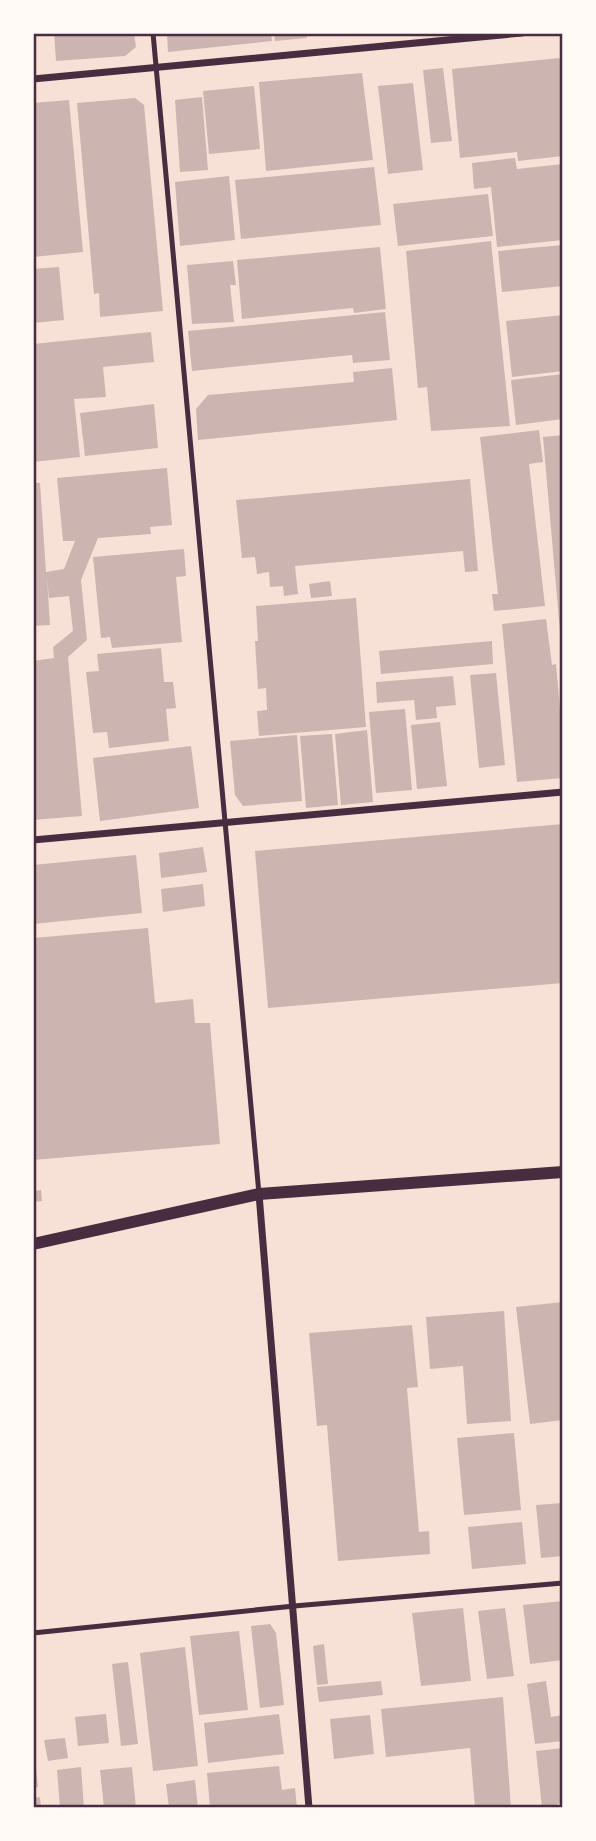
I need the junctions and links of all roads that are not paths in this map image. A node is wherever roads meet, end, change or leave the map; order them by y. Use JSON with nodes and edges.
{"nodes":[{"id":1,"x":153,"y":33,"type":"edge"},
{"id":2,"x":522,"y":33,"type":"edge"},
{"id":3,"x":156,"y":68,"type":"junction"},
{"id":4,"x":33,"y":79,"type":"edge"},
{"id":5,"x":563,"y":792,"type":"edge"},
{"id":6,"x":225,"y":823,"type":"junction"},
{"id":7,"x":33,"y":840,"type":"edge"},
{"id":8,"x":563,"y":1172,"type":"edge"},
{"id":9,"x":259,"y":1194,"type":"junction"},
{"id":10,"x":33,"y":1244,"type":"edge"},
{"id":11,"x":563,"y":1583,"type":"edge"},
{"id":12,"x":294,"y":1606,"type":"junction"},
{"id":13,"x":33,"y":1633,"type":"edge"},
{"id":14,"x":309,"y":1808,"type":"edge"}],
"edges":[{"from":1,"to":3,"type":"lane"},
{"from":2,"to":3,"type":"street"},
{"from":3,"to":4,"type":"street"},
{"from":3,"to":6,"type":"lane"},
{"from":5,"to":6,"type":"street"},
{"from":6,"to":7,"type":"street"},
{"from":6,"to":9,"type":"lane"},
{"from":8,"to":9,"type":"street"},
{"from":9,"to":10,"type":"street"},
{"from":9,"to":12,"type":"street"},
{"from":11,"to":12,"type":"lane"},
{"from":12,"to":13,"type":"lane"},
{"from":12,"to":14,"type":"street"}]}
